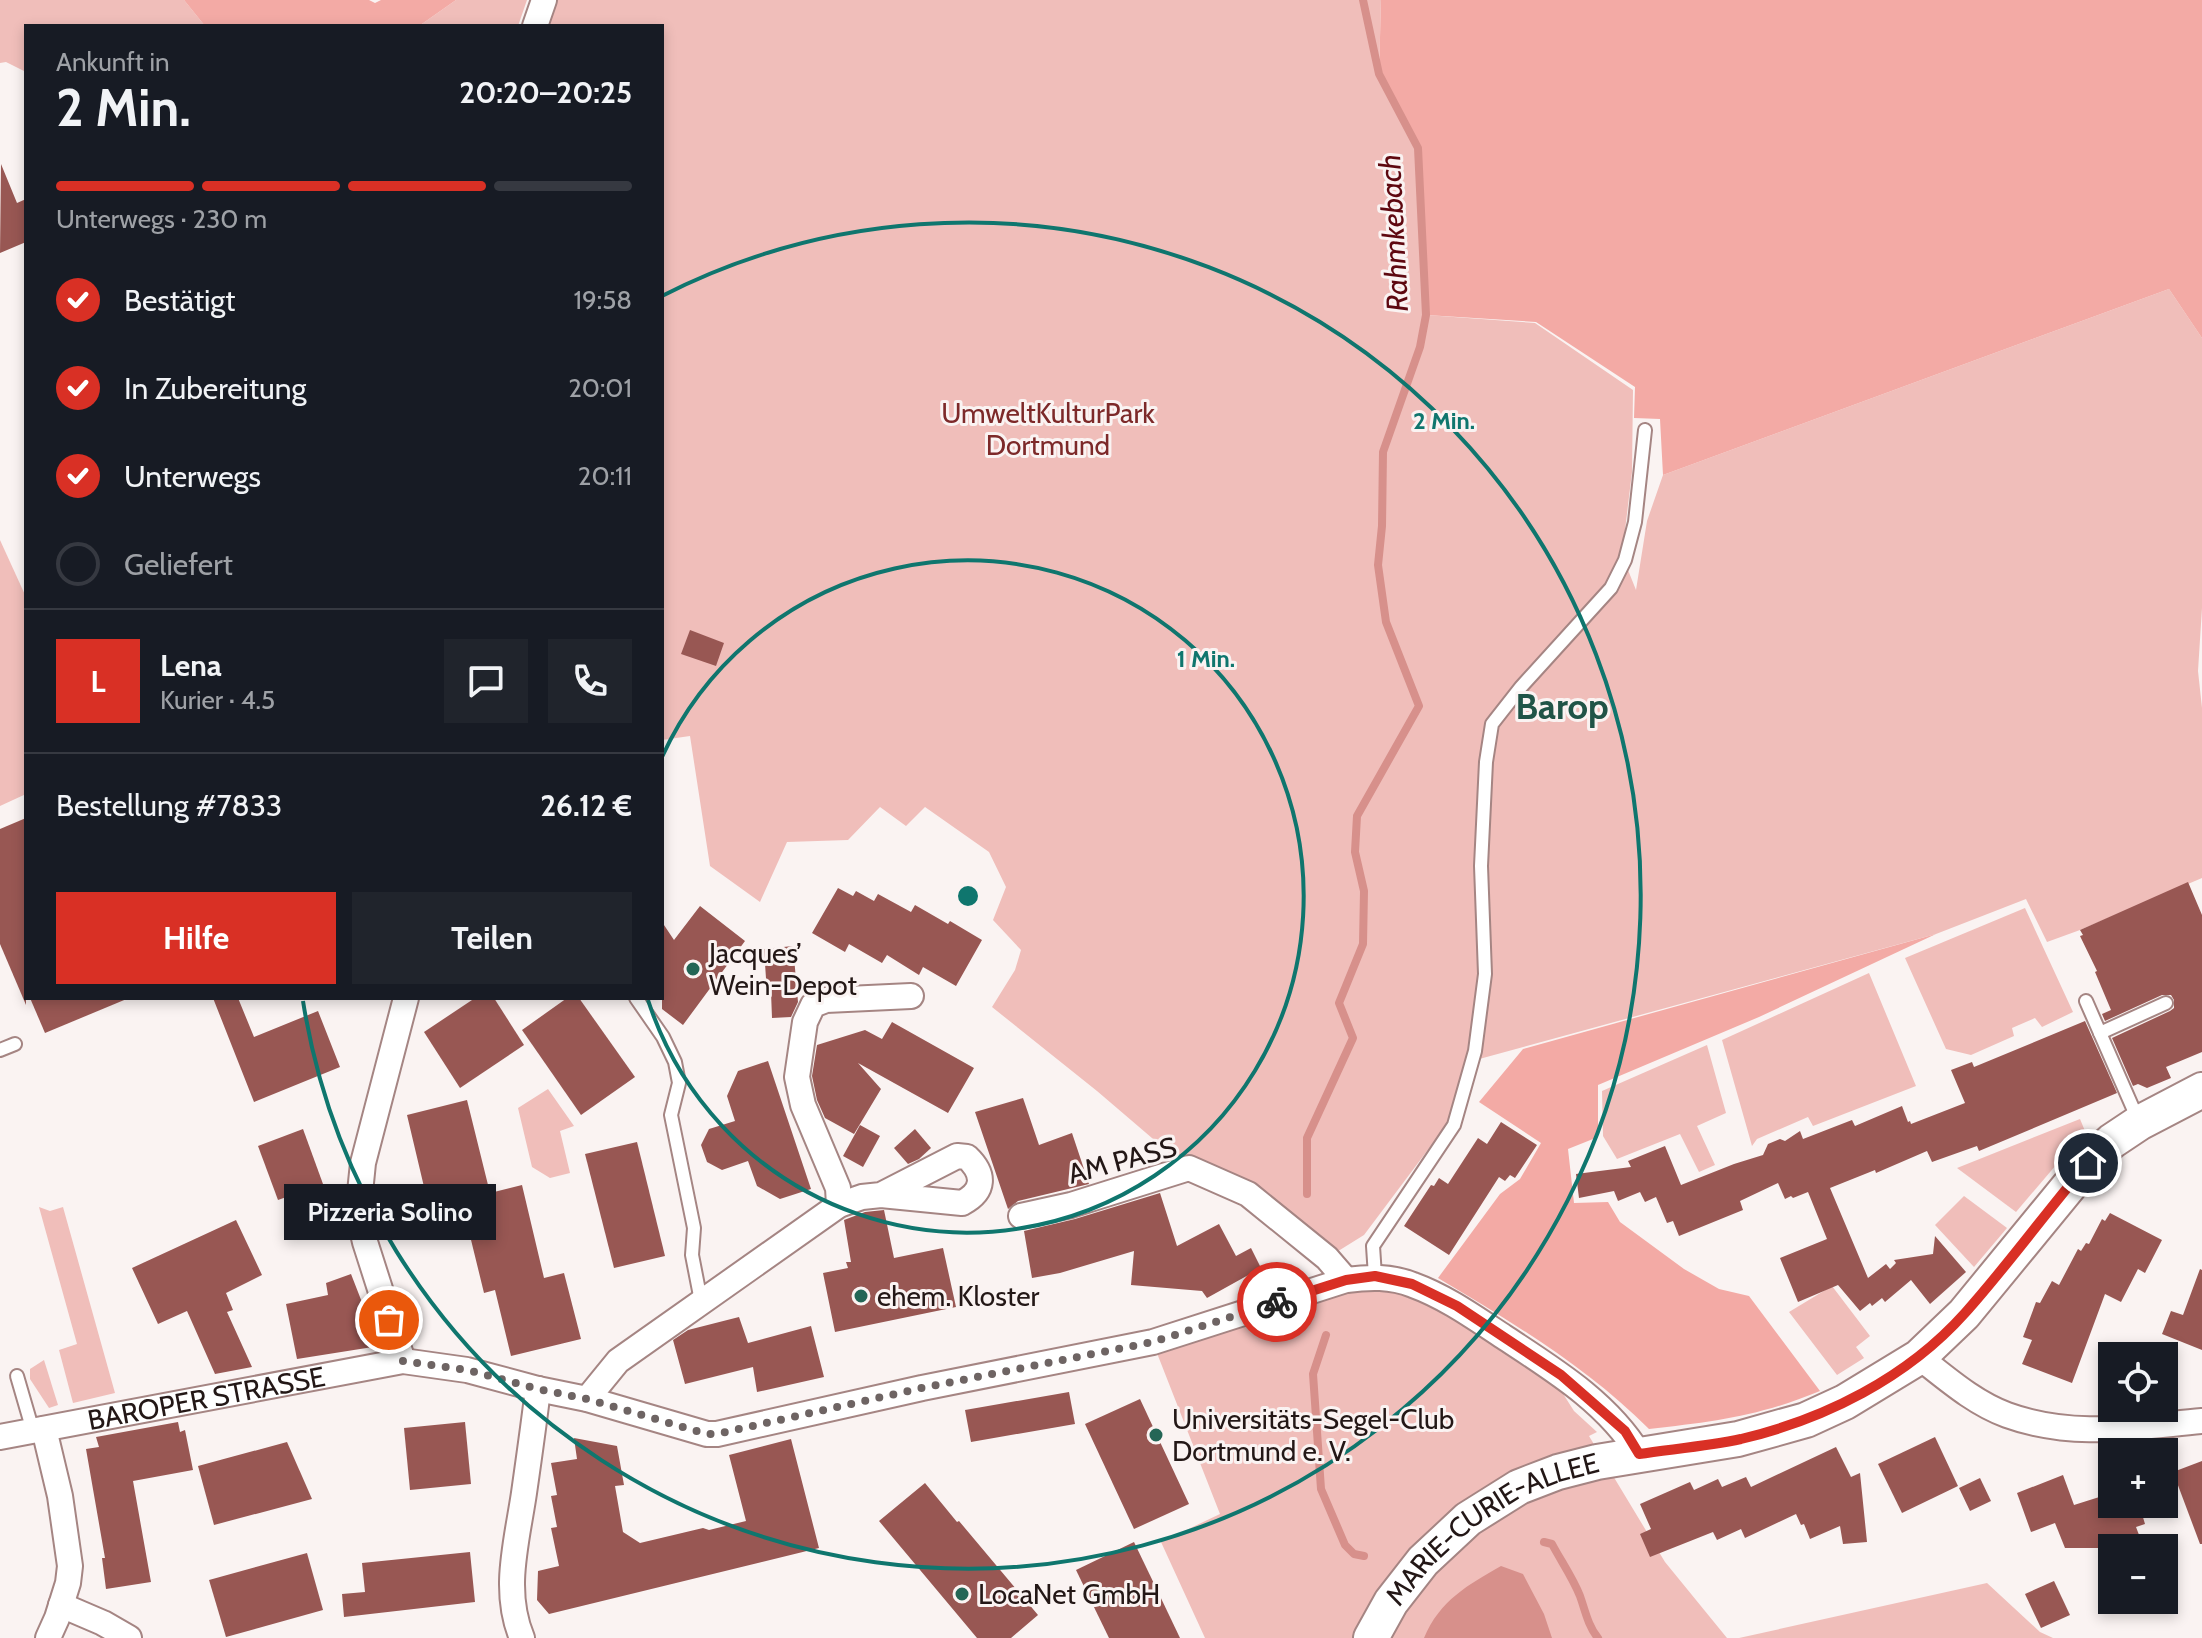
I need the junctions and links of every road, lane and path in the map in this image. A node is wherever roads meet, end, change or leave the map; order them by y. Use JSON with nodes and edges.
{"nodes":[{"id":1,"x":544,"y":0,"type":"edge"},
{"id":2,"x":536,"y":24,"type":"edge"},
{"id":3,"x":1645,"y":430,"type":"dead end"},
{"id":4,"x":911,"y":996,"type":"dead end"},
{"id":5,"x":405,"y":1000,"type":"edge"},
{"id":6,"x":637,"y":1000,"type":"edge"},
{"id":7,"x":2086,"y":1001,"type":"dead end"},
{"id":8,"x":2166,"y":1003,"type":"dead end"},
{"id":9,"x":2100,"y":1033,"type":"junction"},
{"id":10,"x":15,"y":1044,"type":"dead end"},
{"id":11,"x":0,"y":1050,"type":"edge"},
{"id":12,"x":2202,"y":1090,"type":"edge"},
{"id":13,"x":2139,"y":1123,"type":"junction"},
{"id":14,"x":881,"y":1195,"type":"dead end"},
{"id":15,"x":839,"y":1205,"type":"junction"},
{"id":16,"x":1021,"y":1216,"type":"dead end"},
{"id":17,"x":1375,"y":1276,"type":"junction"},
{"id":18,"x":1346,"y":1280,"type":"junction"},
{"id":19,"x":701,"y":1301,"type":"junction"},
{"id":20,"x":1919,"y":1357,"type":"junction"},
{"id":21,"x":403,"y":1361,"type":"junction"},
{"id":22,"x":17,"y":1376,"type":"dead end"},
{"id":23,"x":538,"y":1389,"type":"junction"},
{"id":24,"x":587,"y":1399,"type":"junction"},
{"id":25,"x":2202,"y":1421,"type":"edge"},
{"id":26,"x":38,"y":1430,"type":"junction"},
{"id":27,"x":0,"y":1437,"type":"edge"},
{"id":28,"x":1639,"y":1454,"type":"junction"},
{"id":29,"x":61,"y":1605,"type":"junction"},
{"id":30,"x":48,"y":1638,"type":"edge"},
{"id":31,"x":129,"y":1638,"type":"edge"},
{"id":32,"x":522,"y":1638,"type":"edge"},
{"id":33,"x":1371,"y":1638,"type":"edge"}],
"edges":[{"from":1,"to":2,"type":"street"},
{"from":3,"to":17,"type":"lane"},
{"from":4,"to":15,"type":"street"},
{"from":5,"to":21,"type":"street"},
{"from":6,"to":19,"type":"lane"},
{"from":7,"to":9,"type":"lane"},
{"from":8,"to":9,"type":"lane"},
{"from":9,"to":13,"type":"lane"},
{"from":10,"to":11,"type":"lane"},
{"from":12,"to":13,"type":"street"},
{"from":13,"to":20,"type":"street"},
{"from":14,"to":15,"type":"street"},
{"from":15,"to":19,"type":"street"},
{"from":16,"to":18,"type":"street","name":"AM PASS"},
{"from":17,"to":18,"type":"street","name":"BAROPER STRASSE"},
{"from":17,"to":28,"type":"street","name":"BAROPER STRASSE"},
{"from":18,"to":24,"type":"street","name":"BAROPER STRASSE"},
{"from":19,"to":24,"type":"street"},
{"from":20,"to":25,"type":"street"},
{"from":20,"to":28,"type":"street"},
{"from":21,"to":23,"type":"street","name":"BAROPER STRASSE"},
{"from":21,"to":26,"type":"street","name":"BAROPER STRASSE"},
{"from":22,"to":26,"type":"lane"},
{"from":23,"to":24,"type":"street","name":"BAROPER STRASSE"},
{"from":23,"to":32,"type":"street"},
{"from":26,"to":27,"type":"street","name":"BAROPER STRASSE"},
{"from":26,"to":29,"type":"street"},
{"from":28,"to":33,"type":"street","name":"MARIE-CURIE-ALLEE"},
{"from":29,"to":30,"type":"street"},
{"from":29,"to":31,"type":"street"}]}
